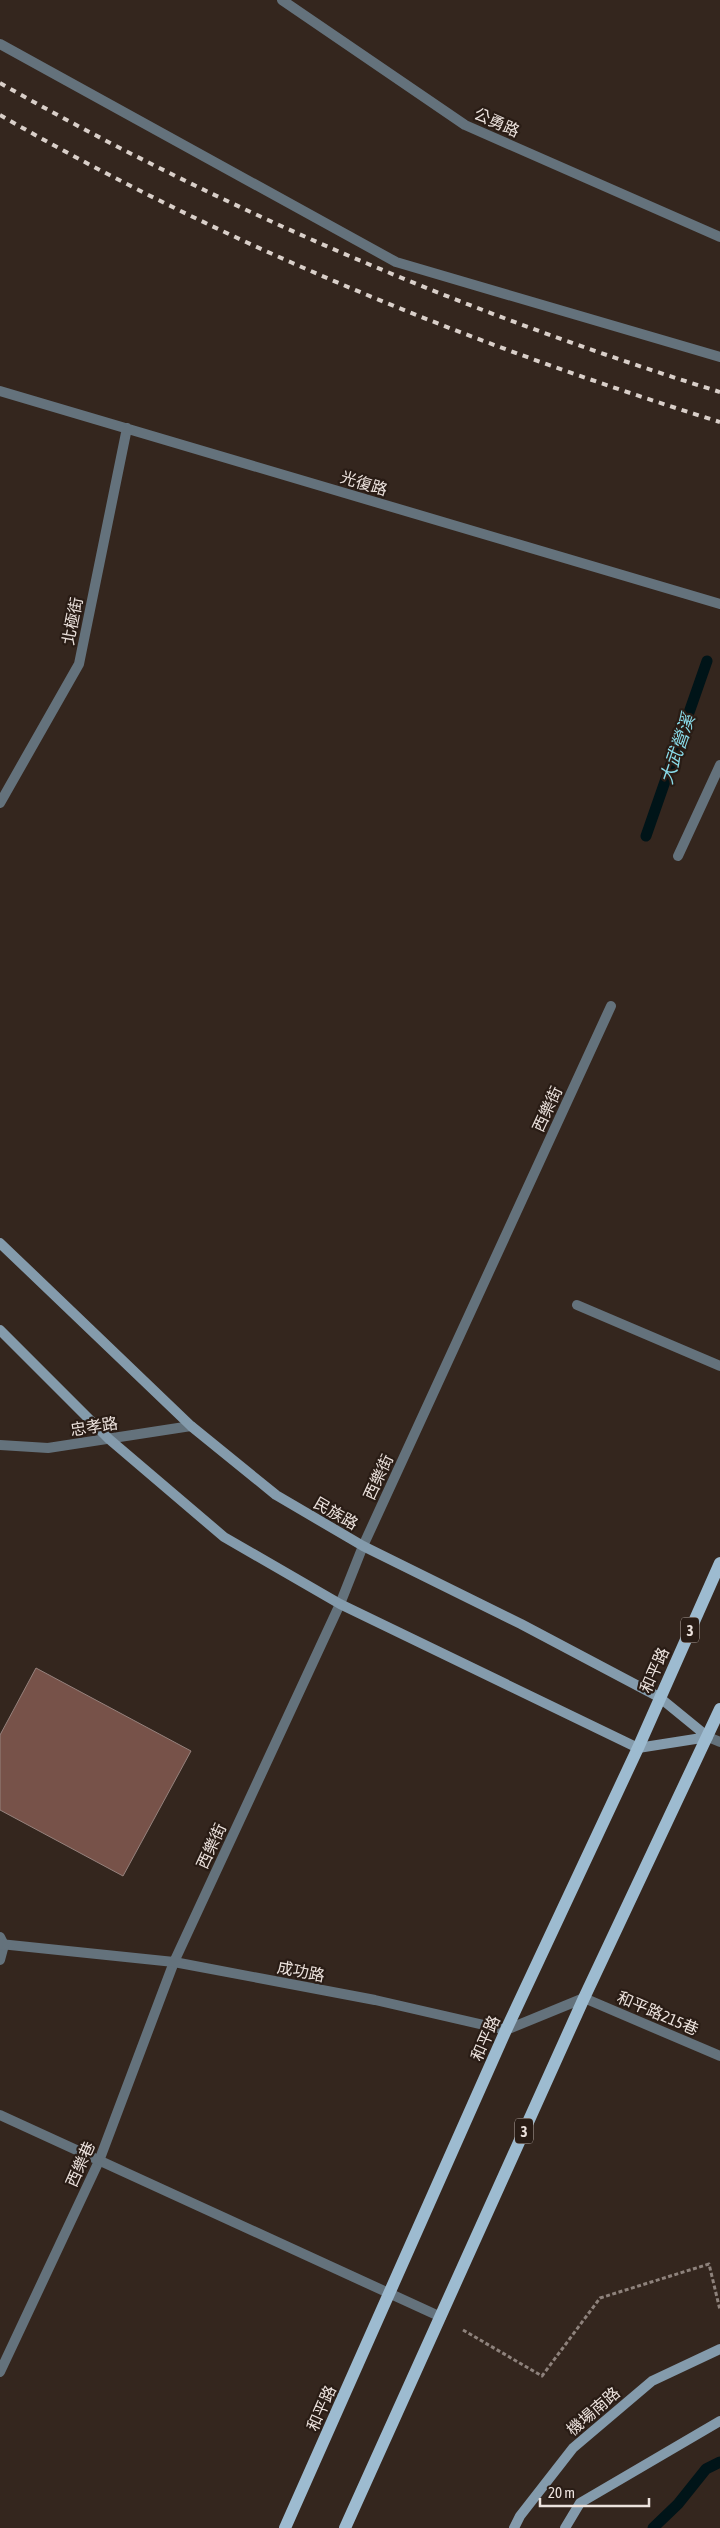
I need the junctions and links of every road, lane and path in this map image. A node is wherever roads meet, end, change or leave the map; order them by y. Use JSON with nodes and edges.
{"nodes":[{"id":1,"x":282,"y":0,"type":"edge"},
{"id":2,"x":0,"y":44,"type":"edge"},
{"id":3,"x":720,"y":237,"type":"edge"},
{"id":4,"x":720,"y":357,"type":"edge"},
{"id":5,"x":0,"y":391,"type":"edge"},
{"id":6,"x":127,"y":428,"type":"junction"},
{"id":7,"x":720,"y":604,"type":"edge"},
{"id":8,"x":720,"y":765,"type":"edge"},
{"id":9,"x":0,"y":803,"type":"edge"},
{"id":10,"x":678,"y":856,"type":"dead end"},
{"id":11,"x":611,"y":1006,"type":"dead end"},
{"id":12,"x":0,"y":1243,"type":"edge"},
{"id":13,"x":576,"y":1305,"type":"dead end"},
{"id":14,"x":0,"y":1330,"type":"edge"},
{"id":15,"x":720,"y":1366,"type":"edge"},
{"id":16,"x":191,"y":1426,"type":"junction"},
{"id":17,"x":109,"y":1439,"type":"junction"},
{"id":18,"x":0,"y":1445,"type":"edge"},
{"id":19,"x":363,"y":1546,"type":"junction"},
{"id":20,"x":720,"y":1563,"type":"edge"},
{"id":21,"x":340,"y":1604,"type":"junction"},
{"id":22,"x":659,"y":1697,"type":"junction"},
{"id":23,"x":720,"y":1709,"type":"edge"},
{"id":24,"x":708,"y":1737,"type":"junction"},
{"id":25,"x":720,"y":1742,"type":"edge"},
{"id":26,"x":638,"y":1748,"type":"junction"},
{"id":27,"x":2,"y":1942,"type":"edge"},
{"id":28,"x":0,"y":1960,"type":"edge"},
{"id":29,"x":174,"y":1962,"type":"junction"},
{"id":30,"x":584,"y":1998,"type":"junction"},
{"id":31,"x":506,"y":2030,"type":"junction"},
{"id":32,"x":720,"y":2056,"type":"edge"},
{"id":33,"x":0,"y":2115,"type":"edge"},
{"id":34,"x":99,"y":2161,"type":"junction"},
{"id":35,"x":390,"y":2293,"type":"junction"},
{"id":36,"x":720,"y":2310,"type":"edge"},
{"id":37,"x":441,"y":2317,"type":"junction"},
{"id":38,"x":720,"y":2349,"type":"edge"},
{"id":39,"x":0,"y":2372,"type":"edge"},
{"id":40,"x":720,"y":2421,"type":"edge"},
{"id":41,"x":285,"y":2528,"type":"edge"},
{"id":42,"x":345,"y":2528,"type":"edge"},
{"id":43,"x":514,"y":2528,"type":"edge"},
{"id":44,"x":566,"y":2528,"type":"edge"}],
"edges":[{"from":1,"to":3,"type":"street","name":"公勇路"},
{"from":2,"to":4,"type":"street"},
{"from":5,"to":6,"type":"street","name":"光復路"},
{"from":6,"to":7,"type":"street","name":"光復路"},
{"from":6,"to":9,"type":"street","name":"北極街"},
{"from":8,"to":10,"type":"street"},
{"from":11,"to":19,"type":"street","name":"西樂街"},
{"from":12,"to":16,"type":"street","name":"民族路"},
{"from":13,"to":15,"type":"street"},
{"from":14,"to":17,"type":"street"},
{"from":16,"to":17,"type":"street","name":"忠孝路"},
{"from":16,"to":19,"type":"street","name":"民族路"},
{"from":17,"to":18,"type":"street","name":"忠孝路"},
{"from":17,"to":21,"type":"street"},
{"from":19,"to":21,"type":"street","name":"西樂街"},
{"from":19,"to":22,"type":"street","name":"民族路"},
{"from":20,"to":22,"type":"main road","name":"和平路","number":"3"},
{"from":21,"to":26,"type":"street"},
{"from":21,"to":29,"type":"street","name":"西樂街"},
{"from":22,"to":24,"type":"street","name":"民族路"},
{"from":22,"to":26,"type":"main road","name":"和平路","number":"3"},
{"from":23,"to":24,"type":"main road","number":"3"},
{"from":24,"to":25,"type":"street","name":"民族路"},
{"from":24,"to":26,"type":"street"},
{"from":24,"to":30,"type":"main road","number":"3"},
{"from":26,"to":31,"type":"main road","name":"和平路","number":"3"},
{"from":27,"to":28,"type":"street","name":"成功路"},
{"from":27,"to":29,"type":"street","name":"成功路"},
{"from":29,"to":31,"type":"street","name":"成功路"},
{"from":29,"to":34,"type":"street","name":"西樂巷"},
{"from":30,"to":31,"type":"street"},
{"from":30,"to":32,"type":"street","name":"和平路215巷"},
{"from":30,"to":37,"type":"main road","number":"3"},
{"from":31,"to":35,"type":"main road","name":"和平路","number":"3"},
{"from":33,"to":34,"type":"street"},
{"from":34,"to":35,"type":"street"},
{"from":34,"to":39,"type":"street","name":"西樂巷"},
{"from":35,"to":37,"type":"street"},
{"from":35,"to":41,"type":"main road","name":"和平路","number":"3"},
{"from":36,"to":37,"type":"path"},
{"from":37,"to":42,"type":"main road","number":"3"},
{"from":38,"to":43,"type":"street","name":"機場南路"},
{"from":40,"to":44,"type":"street"}]}
